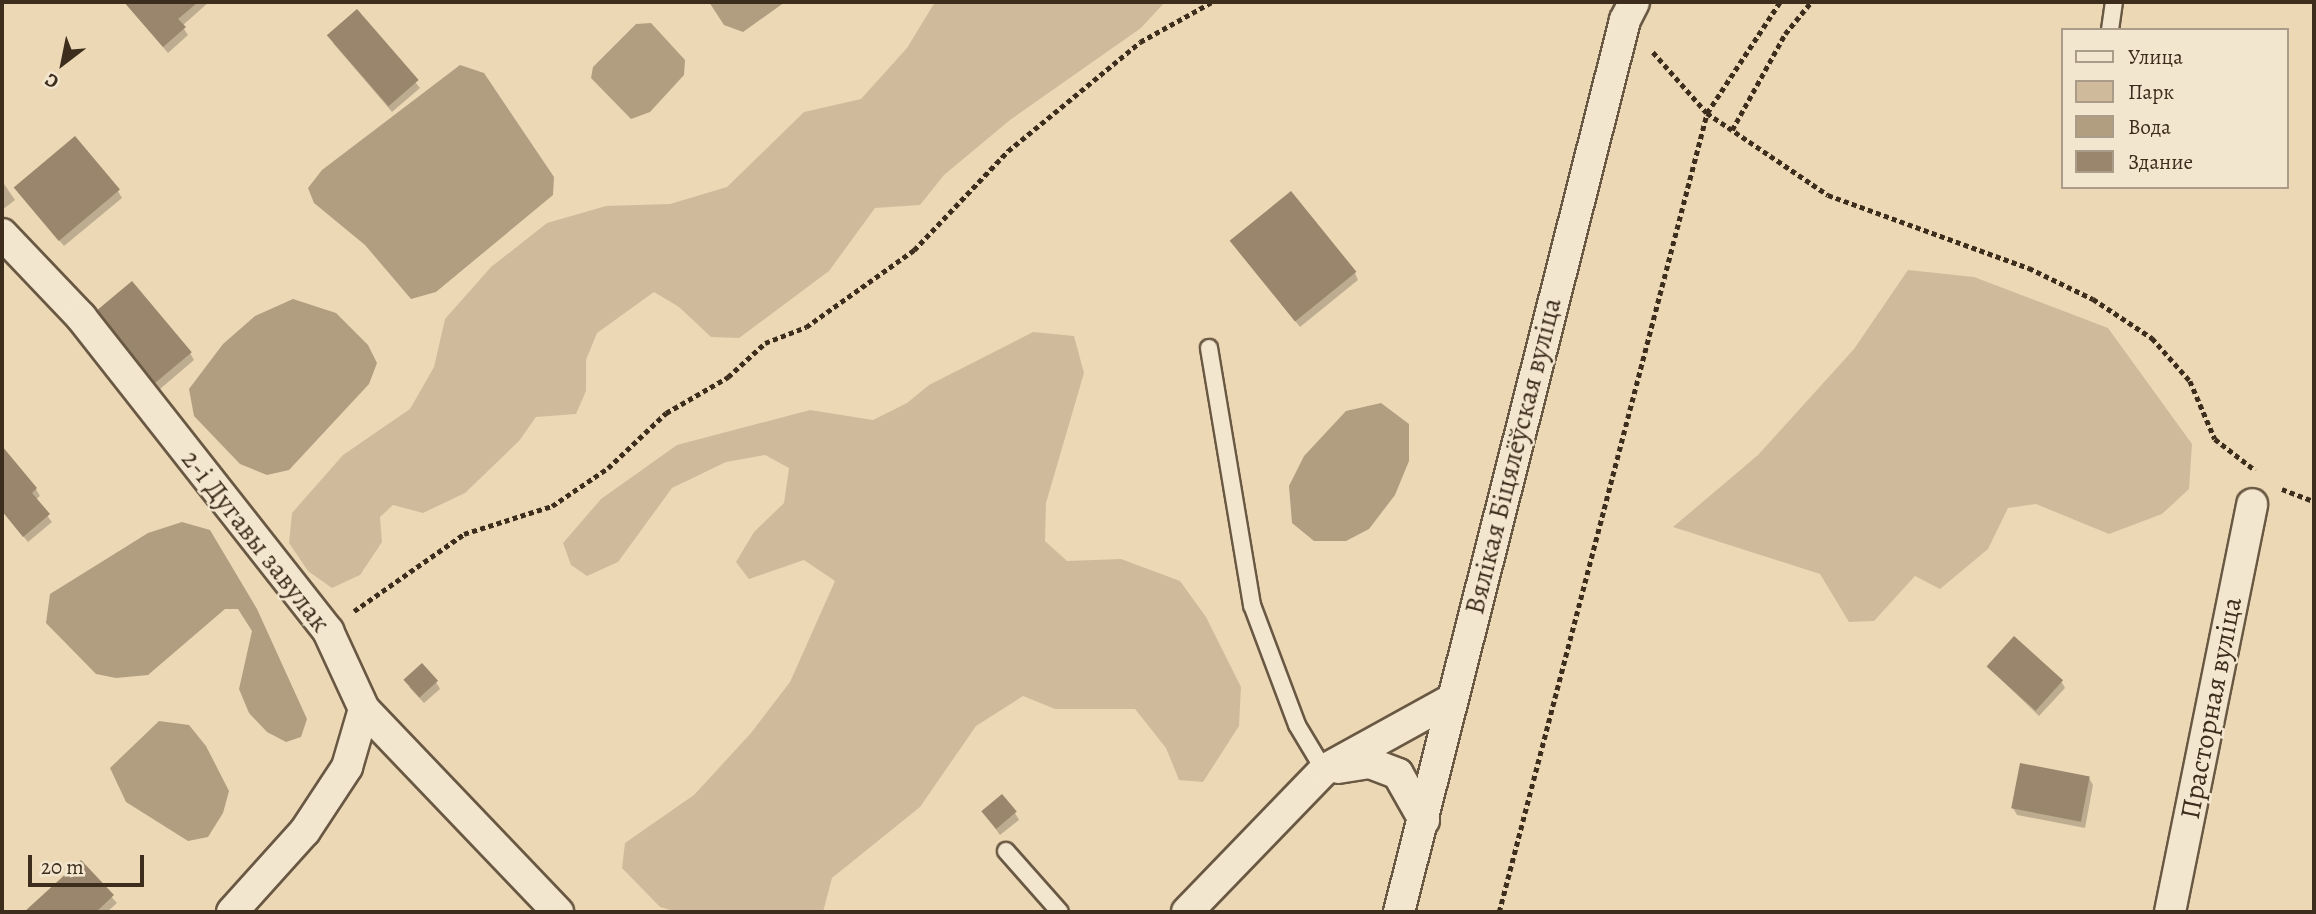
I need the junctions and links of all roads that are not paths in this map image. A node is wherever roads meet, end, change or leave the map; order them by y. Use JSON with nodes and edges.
{"nodes":[{"id":1,"x":2114,"y":2,"type":"edge"},
{"id":2,"x":1630,"y":11,"type":"edge"},
{"id":3,"x":2110,"y":28,"type":"edge"},
{"id":4,"x":2,"y":234,"type":"edge"},
{"id":5,"x":1209,"y":348,"type":"dead end"},
{"id":6,"x":2252,"y":504,"type":"dead end"},
{"id":7,"x":1449,"y":701,"type":"junction"},
{"id":8,"x":364,"y":709,"type":"junction"},
{"id":9,"x":1324,"y":770,"type":"junction"},
{"id":10,"x":1424,"y":820,"type":"junction"},
{"id":11,"x":1006,"y":851,"type":"dead end"},
{"id":12,"x":232,"y":912,"type":"edge"},
{"id":13,"x":558,"y":912,"type":"edge"},
{"id":14,"x":1060,"y":912,"type":"edge"},
{"id":15,"x":1187,"y":912,"type":"edge"},
{"id":16,"x":1399,"y":912,"type":"edge"},
{"id":17,"x":2170,"y":912,"type":"edge"}],
"edges":[{"from":1,"to":3,"type":"lane"},
{"from":2,"to":7,"type":"street","name":"Вялікая Біцялёўская вуліца"},
{"from":4,"to":8,"type":"street","name":"2-і Дугавы завулак"},
{"from":5,"to":9,"type":"lane"},
{"from":6,"to":17,"type":"street","name":"Прасторная вуліца"},
{"from":7,"to":9,"type":"street"},
{"from":7,"to":10,"type":"street","name":"Вялікая Біцялёўская вуліца"},
{"from":8,"to":12,"type":"street"},
{"from":8,"to":13,"type":"street","name":"2-і Дугавы завулак"},
{"from":9,"to":10,"type":"street"},
{"from":9,"to":15,"type":"street"},
{"from":10,"to":16,"type":"street","name":"Вялікая Біцялёўская вуліца"},
{"from":11,"to":14,"type":"lane"}]}
